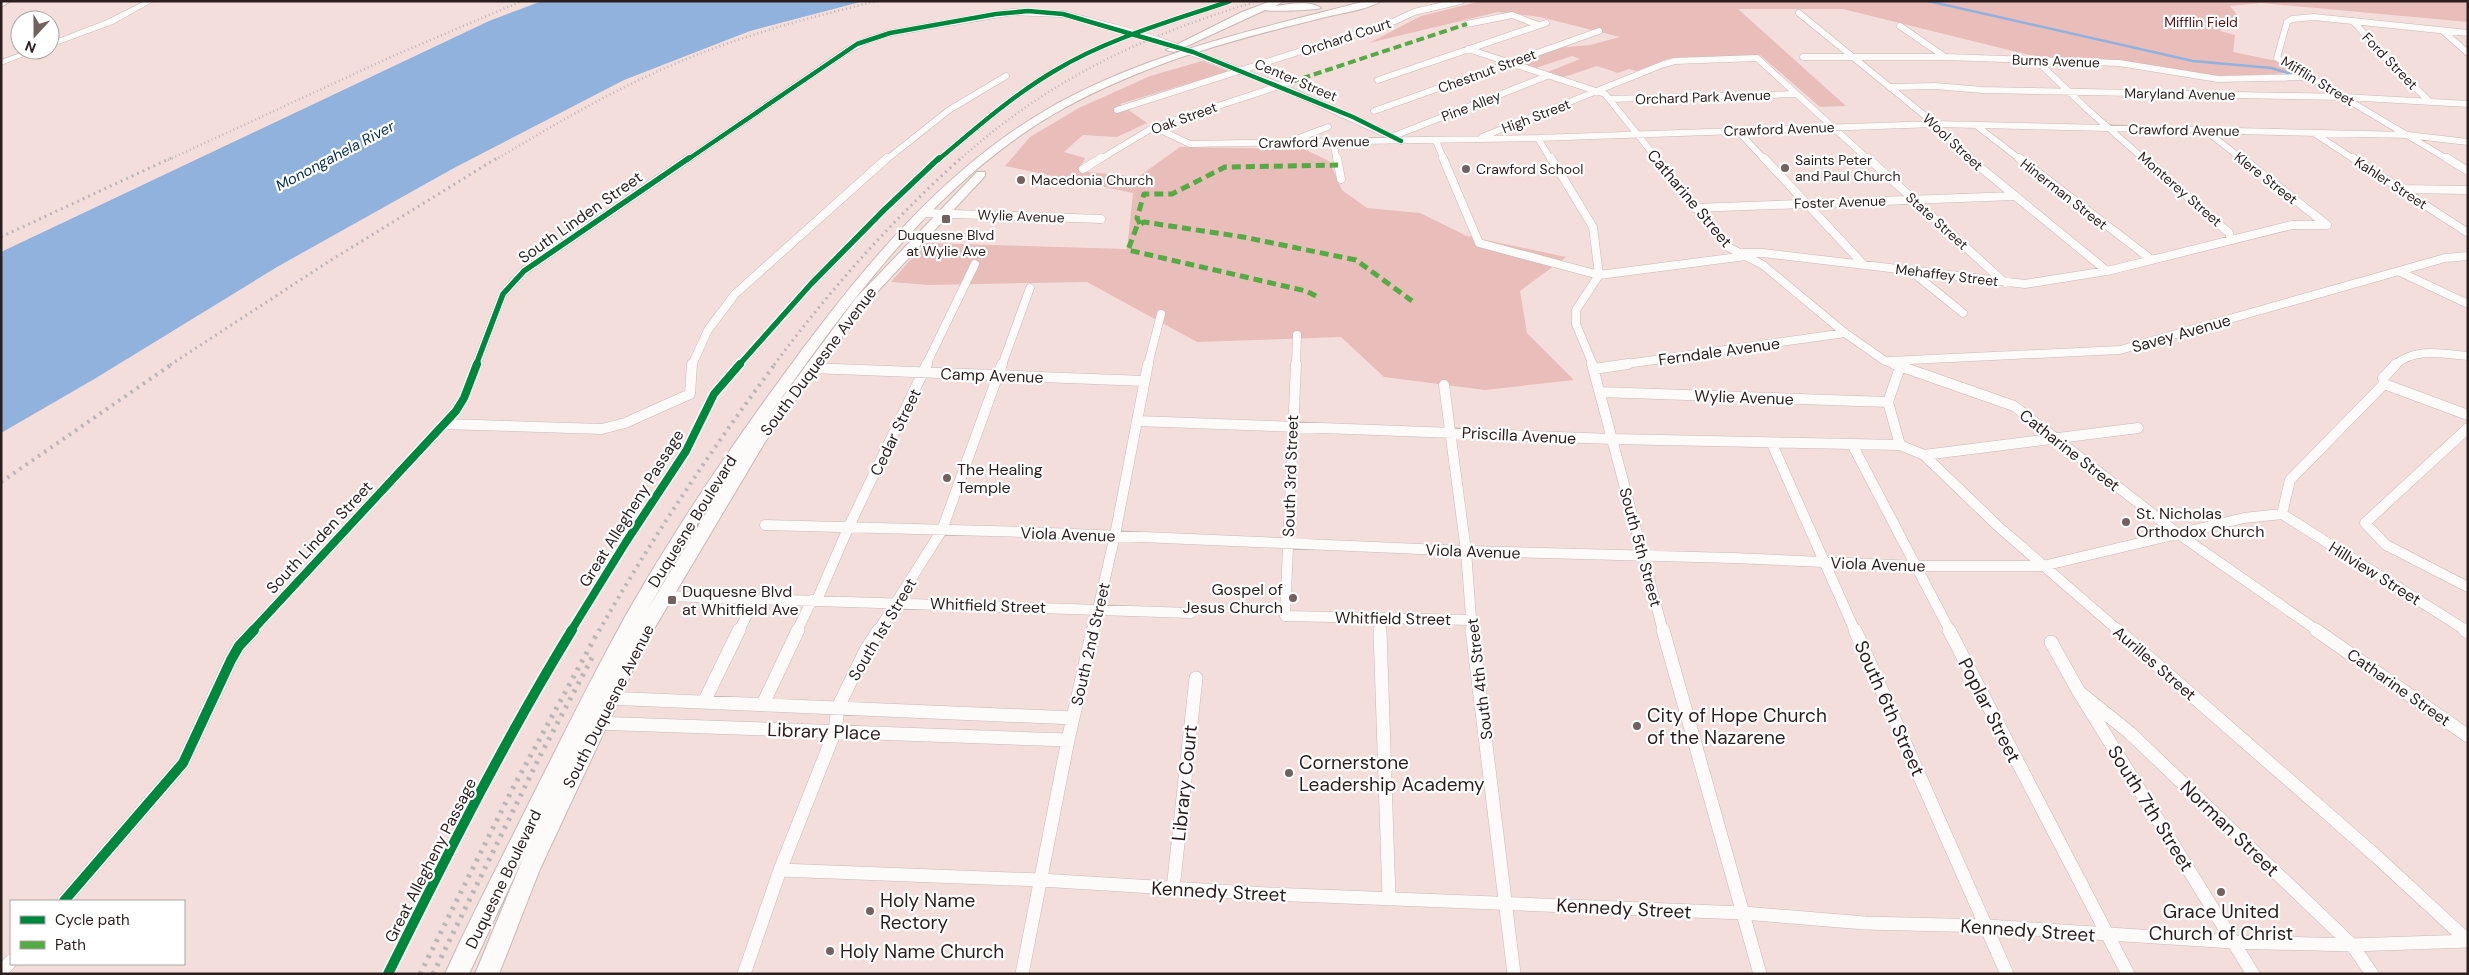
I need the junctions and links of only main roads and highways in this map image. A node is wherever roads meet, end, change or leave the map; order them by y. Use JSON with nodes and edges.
{"nodes":[{"id":1,"x":7,"y":1,"type":"edge"},
{"id":2,"x":150,"y":1,"type":"edge"},
{"id":3,"x":1280,"y":1,"type":"edge"},
{"id":4,"x":1306,"y":1,"type":"edge"},
{"id":5,"x":1377,"y":1,"type":"edge"},
{"id":6,"x":1390,"y":1,"type":"edge"},
{"id":7,"x":1,"y":4,"type":"edge"},
{"id":8,"x":1354,"y":7,"type":"junction"},
{"id":9,"x":1317,"y":8,"type":"junction"},
{"id":10,"x":1245,"y":14,"type":"junction"},
{"id":11,"x":60,"y":41,"type":"edge"},
{"id":12,"x":1197,"y":53,"type":"junction"},
{"id":13,"x":1052,"y":111,"type":"junction"},
{"id":14,"x":1019,"y":132,"type":"joint"},
{"id":15,"x":601,"y":698,"type":"junction"},
{"id":16,"x":589,"y":722,"type":"junction"},
{"id":17,"x":457,"y":974,"type":"edge"},
{"id":18,"x":487,"y":974,"type":"edge"}],
"edges":[{"from":1,"to":7,"type":"main road"},
{"from":2,"to":11,"type":"main road"},
{"from":3,"to":10,"type":"main road"},
{"from":4,"to":9,"type":"main road"},
{"from":5,"to":8,"type":"main road","name":"South Duquesne Avenue"},
{"from":6,"to":12,"type":"main road","name":"South Duquesne Avenue"},
{"from":8,"to":9,"type":"main road"},
{"from":8,"to":12,"type":"main road","name":"South Duquesne Avenue"},
{"from":9,"to":10,"type":"main road"},
{"from":10,"to":13,"type":"main road"},
{"from":12,"to":13,"type":"main road","name":"South Duquesne Avenue"},
{"from":12,"to":15,"type":"main road","name":"South Duquesne Avenue"},
{"from":13,"to":14,"type":"main road","name":"South Duquesne Avenue"},
{"from":14,"to":15,"type":"main road","name":"Duquesne Boulevard"},
{"from":15,"to":16,"type":"main road","name":"South Duquesne Avenue"},
{"from":16,"to":17,"type":"main road","name":"Duquesne Boulevard"},
{"from":16,"to":18,"type":"main road","name":"South Duquesne Avenue"}]}
